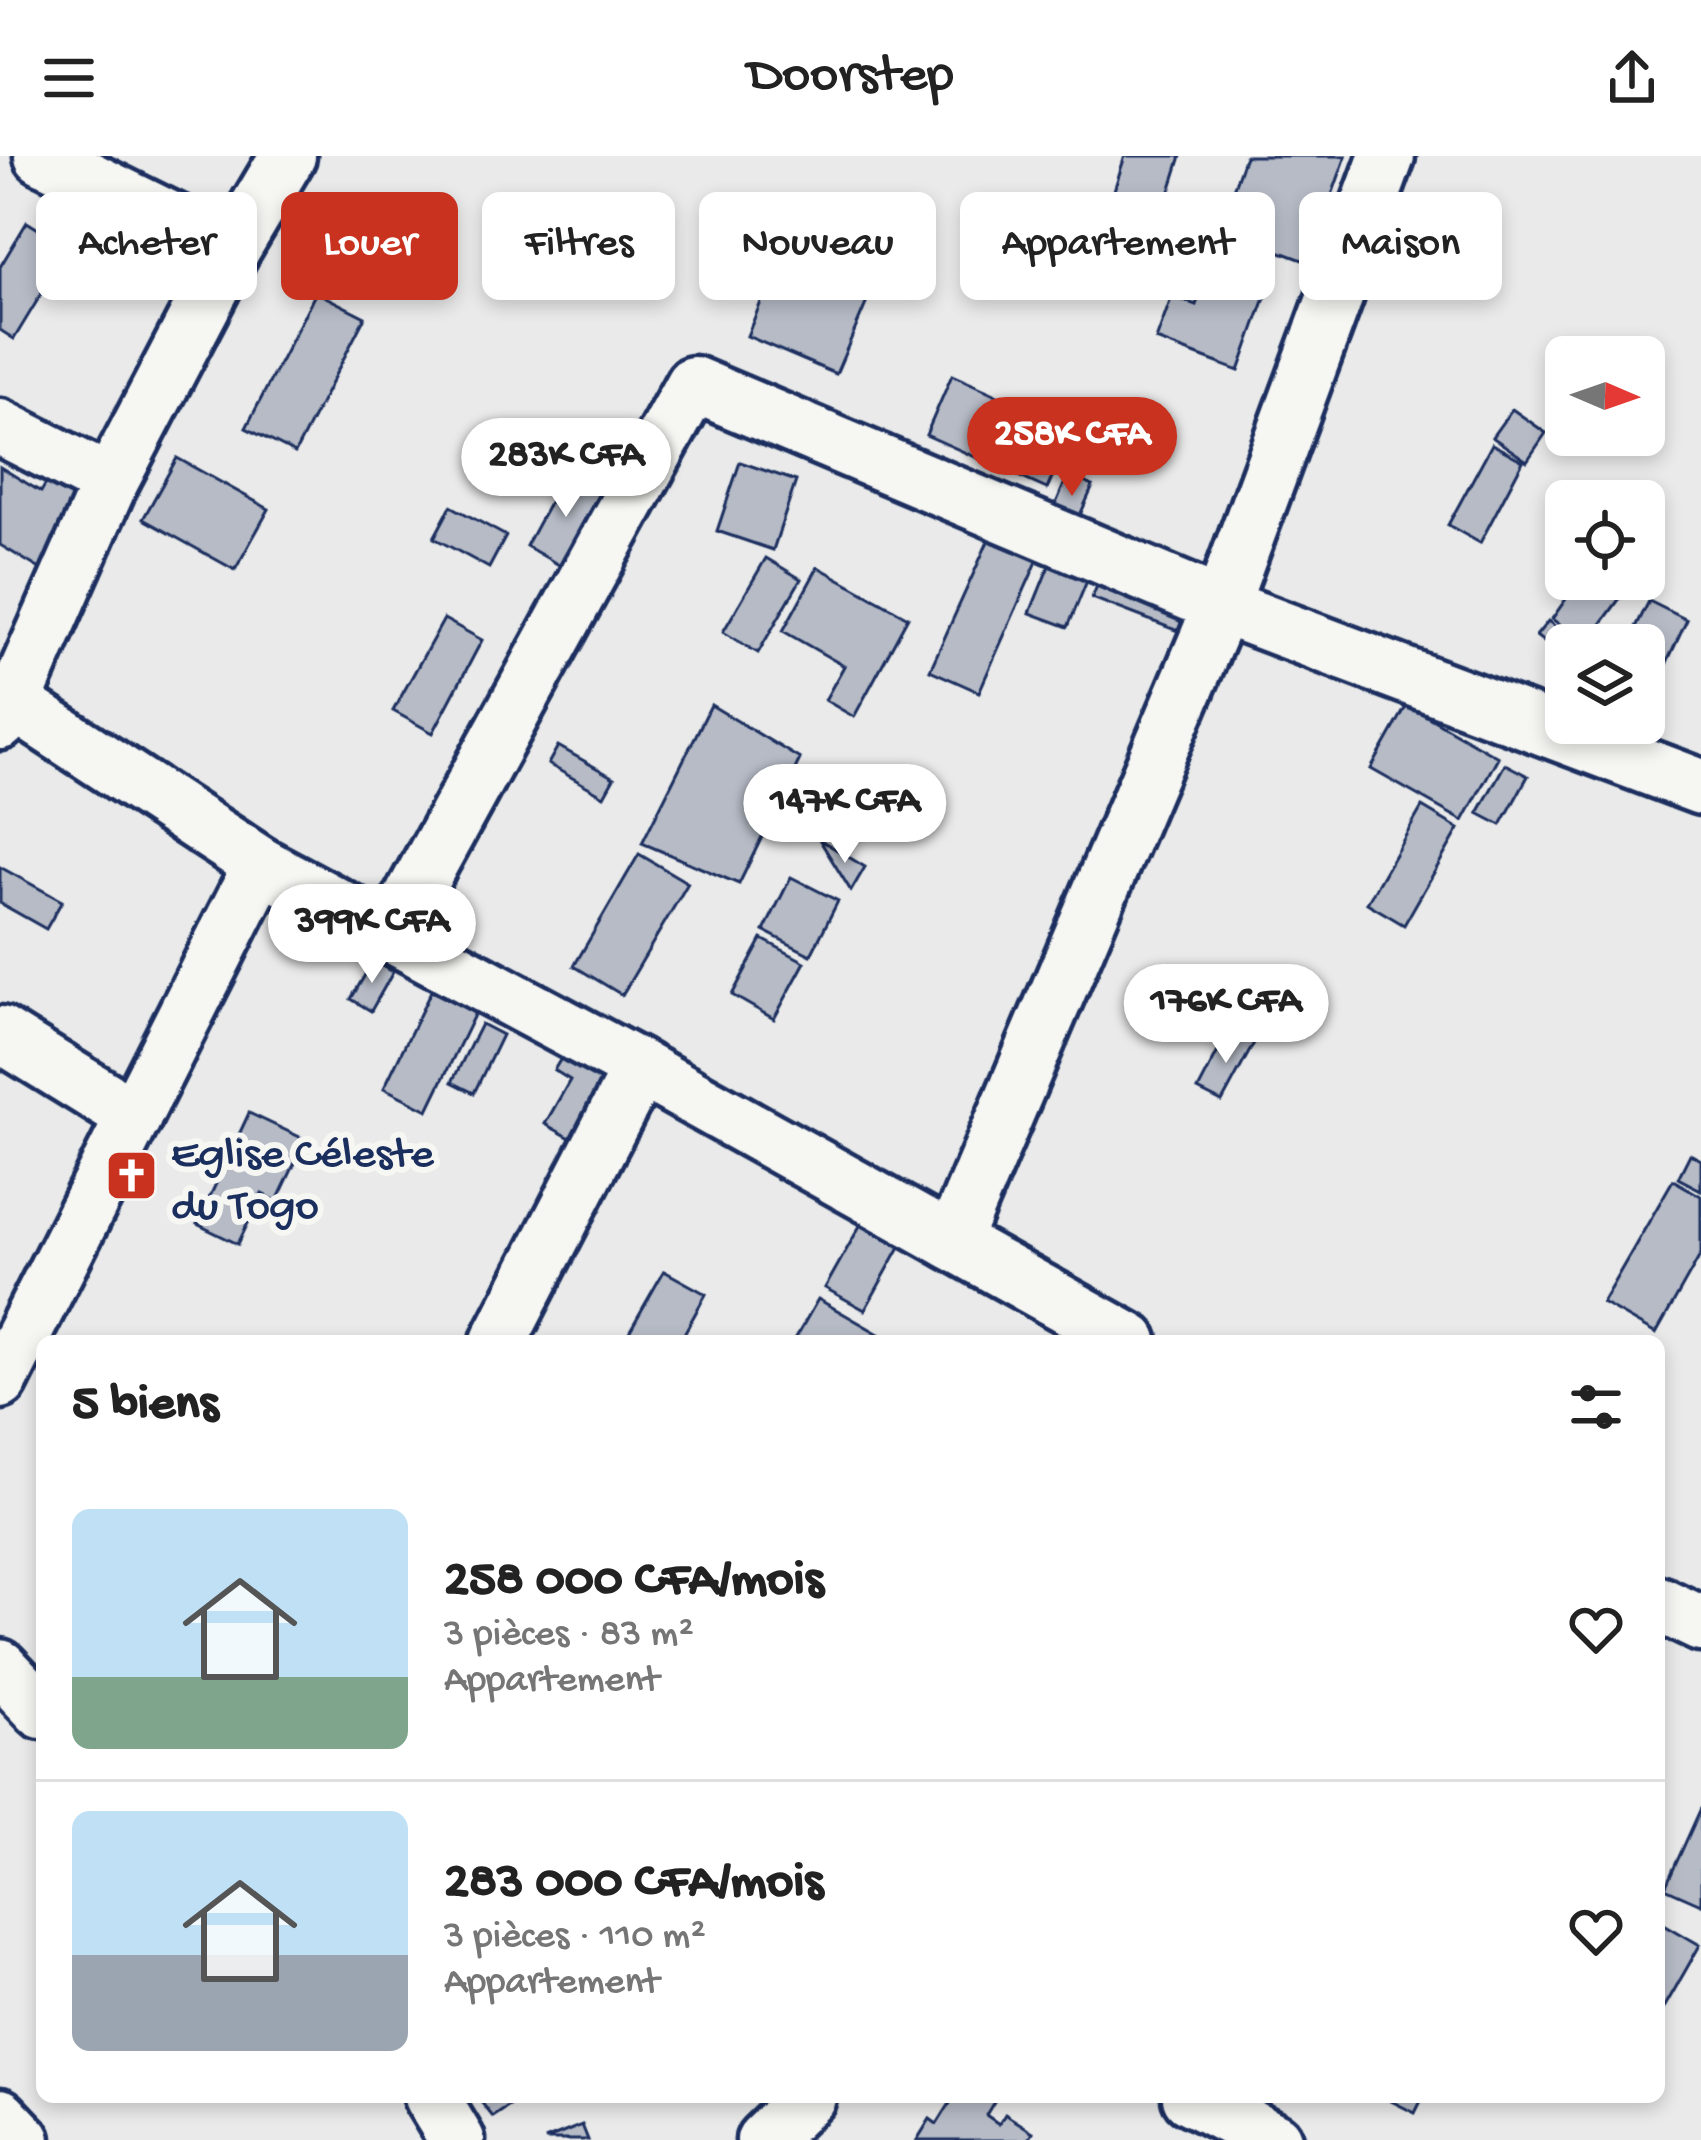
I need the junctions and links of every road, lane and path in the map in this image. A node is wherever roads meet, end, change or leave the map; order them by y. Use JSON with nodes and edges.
{"nodes":[{"id":1,"x":42,"y":156,"type":"edge"},
{"id":2,"x":288,"y":156,"type":"edge"},
{"id":3,"x":1387,"y":156,"type":"edge"},
{"id":4,"x":115,"y":192,"type":"edge"},
{"id":5,"x":257,"y":208,"type":"edge"},
{"id":6,"x":206,"y":300,"type":"edge"},
{"id":7,"x":0,"y":427,"type":"edge"},
{"id":8,"x":110,"y":483,"type":"junction"},
{"id":9,"x":1221,"y":606,"type":"junction"},
{"id":10,"x":5,"y":706,"type":"edge"},
{"id":11,"x":1701,"y":787,"type":"edge"},
{"id":12,"x":261,"y":865,"type":"junction"},
{"id":13,"x":391,"y":935,"type":"junction"},
{"id":14,"x":0,"y":1034,"type":"edge"},
{"id":15,"x":640,"y":1068,"type":"junction"},
{"id":16,"x":134,"y":1117,"type":"junction"},
{"id":17,"x":952,"y":1242,"type":"junction"},
{"id":18,"x":502,"y":1335,"type":"edge"},
{"id":19,"x":1119,"y":1335,"type":"edge"},
{"id":20,"x":0,"y":1382,"type":"edge"},
{"id":21,"x":1665,"y":1607,"type":"edge"},
{"id":22,"x":1701,"y":1624,"type":"edge"},
{"id":23,"x":0,"y":1667,"type":"edge"},
{"id":24,"x":36,"y":1706,"type":"edge"},
{"id":25,"x":435,"y":2103,"type":"edge"},
{"id":26,"x":802,"y":2103,"type":"edge"},
{"id":27,"x":1202,"y":2103,"type":"edge"},
{"id":28,"x":0,"y":2116,"type":"edge"},
{"id":29,"x":23,"y":2140,"type":"edge"},
{"id":30,"x":457,"y":2140,"type":"edge"},
{"id":31,"x":764,"y":2140,"type":"edge"},
{"id":32,"x":1274,"y":2140,"type":"edge"}],
"edges":[{"from":1,"to":4,"type":"street"},
{"from":2,"to":5,"type":"street"},
{"from":3,"to":9,"type":"street"},
{"from":6,"to":8,"type":"street"},
{"from":7,"to":8,"type":"street"},
{"from":8,"to":10,"type":"street"},
{"from":9,"to":11,"type":"street"},
{"from":9,"to":13,"type":"street"},
{"from":9,"to":17,"type":"street"},
{"from":10,"to":12,"type":"street"},
{"from":12,"to":13,"type":"street"},
{"from":12,"to":16,"type":"street"},
{"from":13,"to":15,"type":"street"},
{"from":14,"to":16,"type":"street"},
{"from":15,"to":17,"type":"street"},
{"from":15,"to":18,"type":"street"},
{"from":16,"to":20,"type":"street"},
{"from":17,"to":19,"type":"street"},
{"from":21,"to":22,"type":"street"},
{"from":23,"to":24,"type":"street"},
{"from":25,"to":30,"type":"street"},
{"from":26,"to":31,"type":"street"},
{"from":27,"to":32,"type":"street"},
{"from":28,"to":29,"type":"street"}]}
